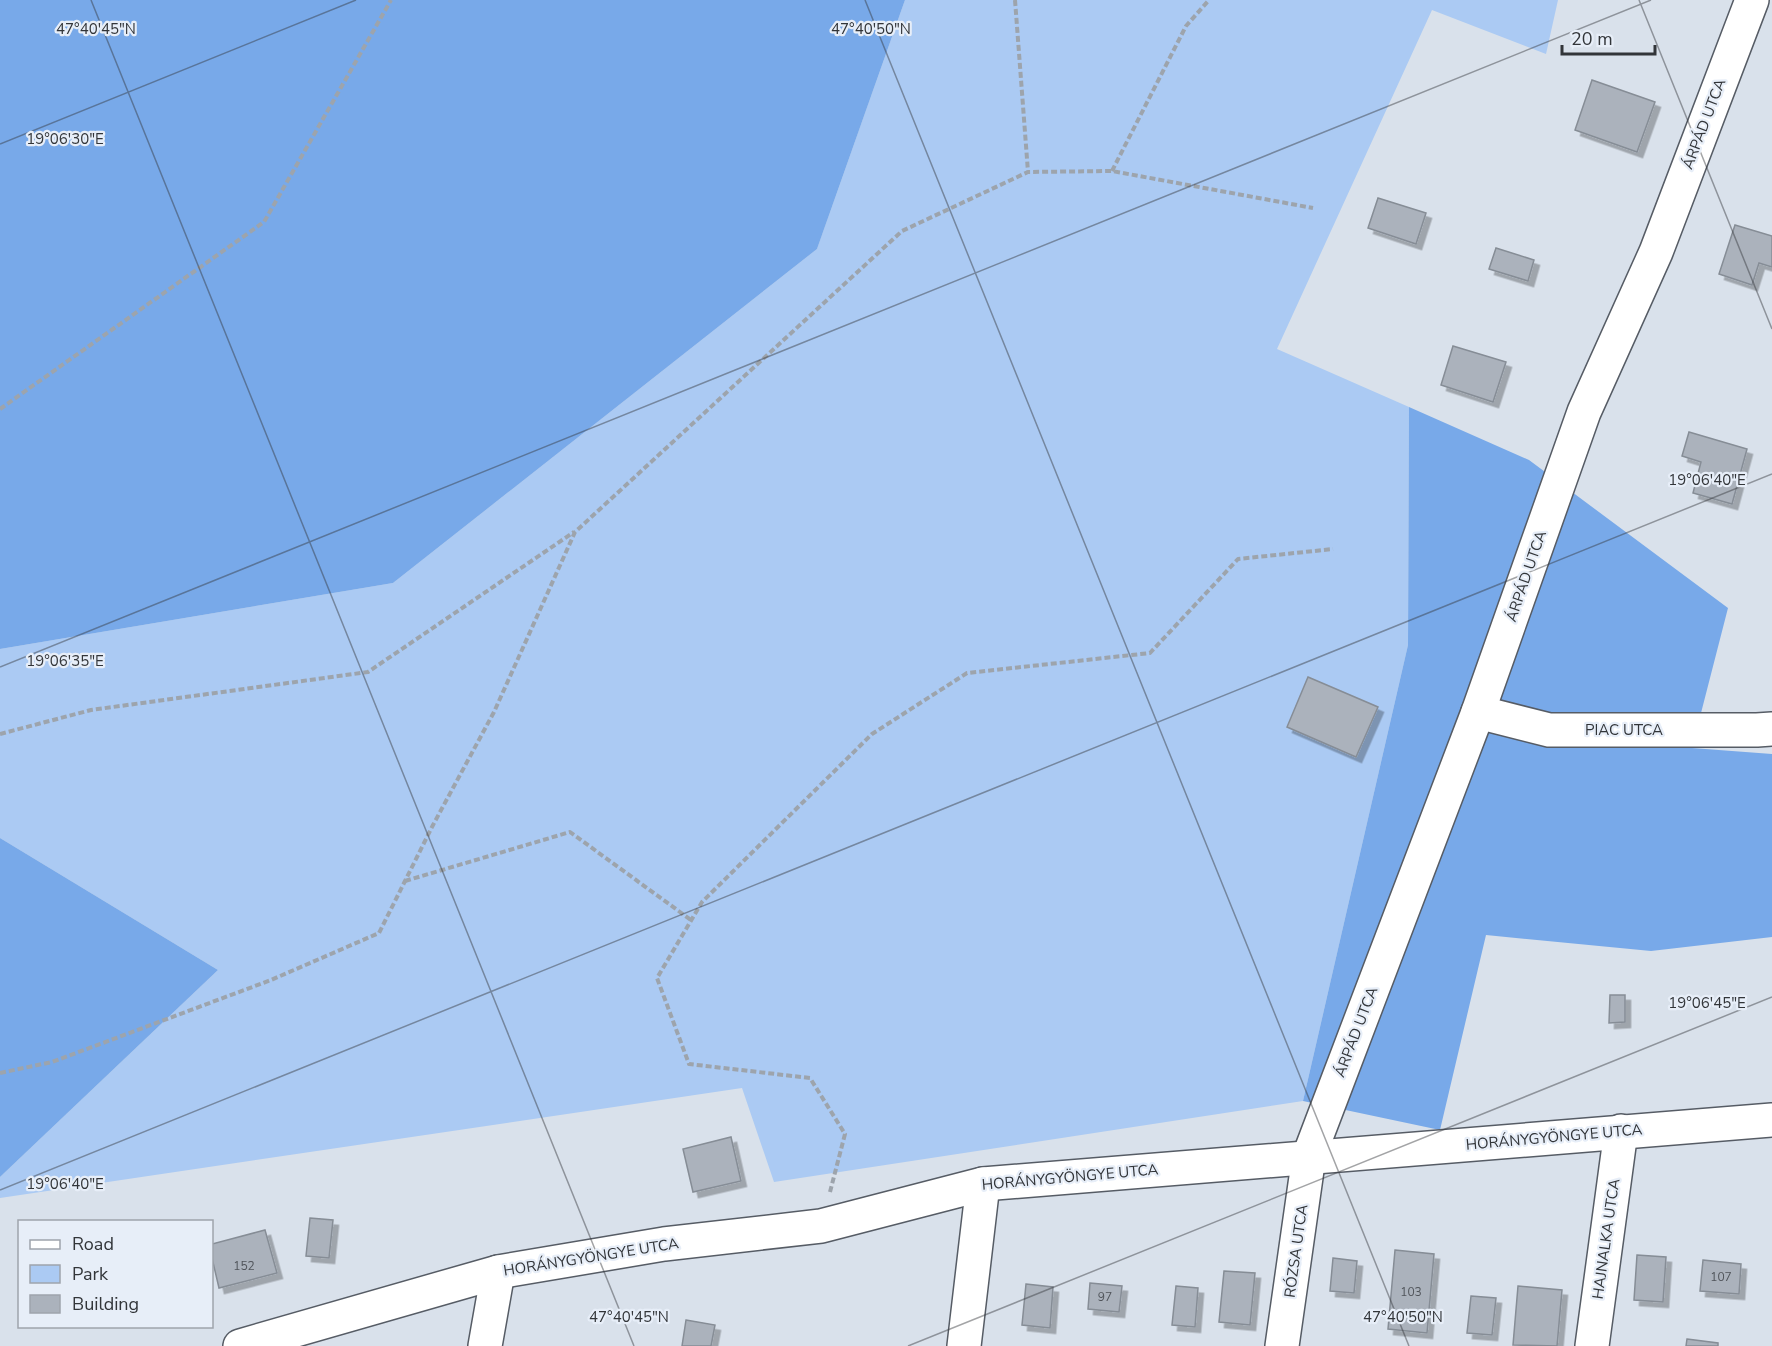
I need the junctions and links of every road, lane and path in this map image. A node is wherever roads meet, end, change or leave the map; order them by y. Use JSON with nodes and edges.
{"nodes":[{"id":1,"x":392,"y":0,"type":"edge"},
{"id":2,"x":1015,"y":0,"type":"edge"},
{"id":3,"x":1209,"y":0,"type":"edge"},
{"id":4,"x":1752,"y":0,"type":"edge"},
{"id":5,"x":1112,"y":171,"type":"junction"},
{"id":6,"x":1028,"y":172,"type":"junction"},
{"id":7,"x":1313,"y":208,"type":"dead end"},
{"id":8,"x":0,"y":409,"type":"edge"},
{"id":9,"x":575,"y":532,"type":"junction"},
{"id":10,"x":1333,"y":549,"type":"dead end"},
{"id":11,"x":1478,"y":712,"type":"junction"},
{"id":12,"x":1772,"y":729,"type":"edge"},
{"id":13,"x":0,"y":734,"type":"edge"},
{"id":14,"x":405,"y":881,"type":"junction"},
{"id":15,"x":691,"y":920,"type":"junction"},
{"id":16,"x":0,"y":1073,"type":"edge"},
{"id":17,"x":1772,"y":1120,"type":"edge"},
{"id":18,"x":1621,"y":1131,"type":"junction"},
{"id":19,"x":1309,"y":1156,"type":"junction"},
{"id":20,"x":983,"y":1184,"type":"junction"},
{"id":21,"x":821,"y":1226,"type":"junction"},
{"id":22,"x":498,"y":1272,"type":"junction"},
{"id":23,"x":240,"y":1346,"type":"edge"},
{"id":24,"x":485,"y":1346,"type":"edge"},
{"id":25,"x":964,"y":1346,"type":"edge"},
{"id":26,"x":1282,"y":1346,"type":"edge"},
{"id":27,"x":1592,"y":1346,"type":"edge"}],
"edges":[{"from":1,"to":8,"type":"path"},
{"from":2,"to":6,"type":"path"},
{"from":3,"to":5,"type":"path"},
{"from":4,"to":11,"type":"street","name":"ÁRPÁD UTCA"},
{"from":5,"to":6,"type":"path"},
{"from":5,"to":7,"type":"path"},
{"from":6,"to":9,"type":"path"},
{"from":9,"to":13,"type":"path"},
{"from":9,"to":14,"type":"path"},
{"from":10,"to":15,"type":"path"},
{"from":11,"to":12,"type":"street","name":"PIAC UTCA"},
{"from":11,"to":19,"type":"street","name":"ÁRPÁD UTCA"},
{"from":14,"to":15,"type":"path"},
{"from":14,"to":16,"type":"path"},
{"from":15,"to":21,"type":"path"},
{"from":17,"to":18,"type":"street","name":"HORÁNYGYÖNGYE UTCA"},
{"from":18,"to":19,"type":"street","name":"HORÁNYGYÖNGYE UTCA"},
{"from":18,"to":27,"type":"street","name":"HAJNALKA UTCA"},
{"from":19,"to":20,"type":"street","name":"HORÁNYGYÖNGYE UTCA"},
{"from":19,"to":26,"type":"street","name":"RÓZSA UTCA"},
{"from":20,"to":21,"type":"street","name":"HORÁNYGYÖNGYE UTCA"},
{"from":20,"to":25,"type":"street"},
{"from":21,"to":22,"type":"street","name":"HORÁNYGYÖNGYE UTCA"},
{"from":22,"to":23,"type":"street","name":"HORÁNYGYÖNGYE UTCA"},
{"from":22,"to":24,"type":"street"}]}
